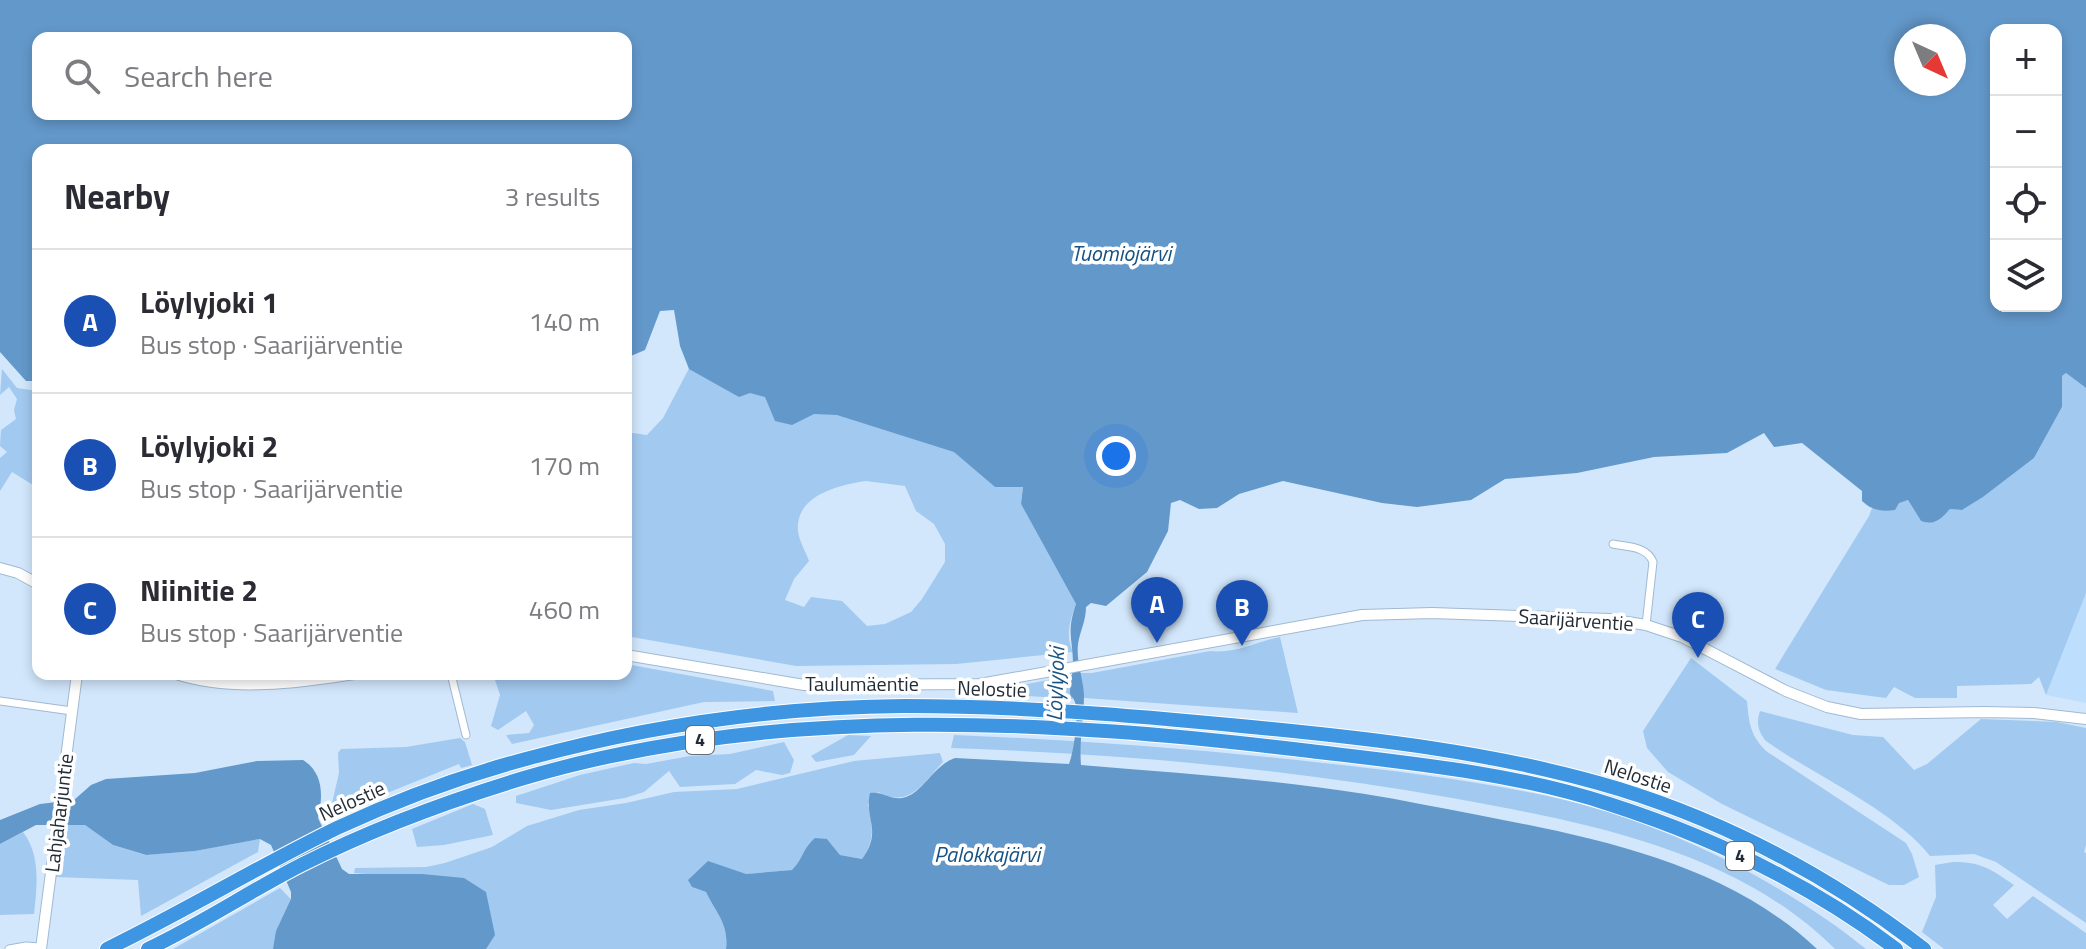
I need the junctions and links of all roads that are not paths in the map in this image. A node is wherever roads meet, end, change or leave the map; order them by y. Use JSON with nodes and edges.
{"nodes":[{"id":1,"x":1613,"y":544,"type":"dead end"},
{"id":2,"x":0,"y":568,"type":"edge"},
{"id":3,"x":32,"y":581,"type":"edge"},
{"id":4,"x":1646,"y":625,"type":"junction"},
{"id":5,"x":632,"y":656,"type":"edge"},
{"id":6,"x":1095,"y":664,"type":"joint"},
{"id":7,"x":77,"y":680,"type":"edge"},
{"id":8,"x":207,"y":680,"type":"edge"},
{"id":9,"x":307,"y":680,"type":"edge"},
{"id":10,"x":452,"y":680,"type":"edge"},
{"id":11,"x":0,"y":701,"type":"edge"},
{"id":12,"x":72,"y":711,"type":"junction"},
{"id":13,"x":2086,"y":719,"type":"edge"},
{"id":14,"x":466,"y":735,"type":"dead end"},
{"id":15,"x":1867,"y":928,"type":"junction"},
{"id":16,"x":41,"y":948,"type":"edge"},
{"id":17,"x":9,"y":949,"type":"edge"},
{"id":18,"x":107,"y":949,"type":"edge"},
{"id":19,"x":148,"y":949,"type":"edge"},
{"id":20,"x":1877,"y":949,"type":"edge"},
{"id":21,"x":1896,"y":949,"type":"edge"},
{"id":22,"x":1924,"y":949,"type":"edge"}],
"edges":[{"from":1,"to":4,"type":"street"},
{"from":2,"to":3,"type":"main road"},
{"from":4,"to":6,"type":"main road","name":"Saarijärventie"},
{"from":4,"to":13,"type":"main road","name":"Saarijärventie"},
{"from":5,"to":6,"type":"main road","name":"Taulumäentie"},
{"from":7,"to":12,"type":"main road","name":"Lahjaharjuntie"},
{"from":8,"to":9,"type":"main road"},
{"from":10,"to":14,"type":"street"},
{"from":11,"to":12,"type":"street"},
{"from":12,"to":16,"type":"main road","name":"Lahjaharjuntie"},
{"from":15,"to":19,"type":"highway","name":"Nelostie","number":"4"},
{"from":15,"to":20,"type":"highway"},
{"from":15,"to":21,"type":"highway","name":"Nelostie","number":"4"},
{"from":16,"to":17,"type":"street"},
{"from":18,"to":22,"type":"highway","name":"Nelostie","number":"4"}]}
